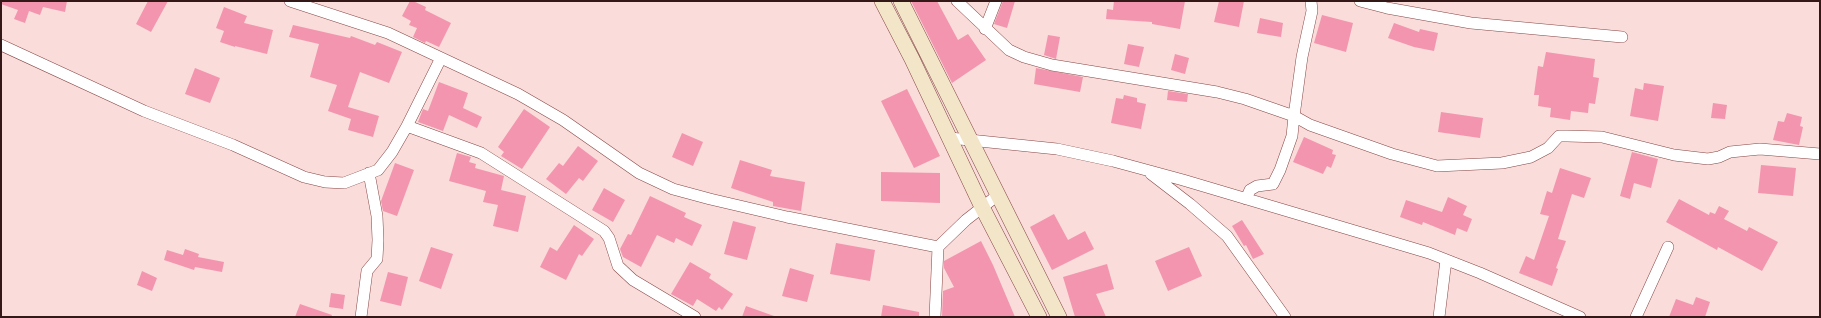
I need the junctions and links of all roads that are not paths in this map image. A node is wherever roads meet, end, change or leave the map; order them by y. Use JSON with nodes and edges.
{"nodes":[{"id":1,"x":290,"y":1,"type":"edge"},
{"id":2,"x":882,"y":1,"type":"edge"},
{"id":3,"x":901,"y":1,"type":"edge"},
{"id":4,"x":957,"y":1,"type":"edge"},
{"id":5,"x":996,"y":1,"type":"edge"},
{"id":6,"x":1311,"y":1,"type":"edge"},
{"id":7,"x":1360,"y":1,"type":"edge"},
{"id":8,"x":985,"y":29,"type":"junction"},
{"id":9,"x":1622,"y":37,"type":"dead end"},
{"id":10,"x":1,"y":45,"type":"edge"},
{"id":11,"x":441,"y":58,"type":"junction"},
{"id":12,"x":1294,"y":116,"type":"junction"},
{"id":13,"x":407,"y":126,"type":"junction"},
{"id":14,"x":950,"y":138,"type":"junction"},
{"id":15,"x":970,"y":139,"type":"junction"},
{"id":16,"x":1820,"y":154,"type":"edge"},
{"id":17,"x":1146,"y":170,"type":"junction"},
{"id":18,"x":369,"y":174,"type":"junction"},
{"id":19,"x":998,"y":195,"type":"junction"},
{"id":20,"x":1246,"y":199,"type":"junction"},
{"id":21,"x":982,"y":207,"type":"junction"},
{"id":22,"x":938,"y":247,"type":"junction"},
{"id":23,"x":1668,"y":247,"type":"dead end"},
{"id":24,"x":1446,"y":260,"type":"junction"},
{"id":25,"x":361,"y":317,"type":"edge"},
{"id":26,"x":695,"y":317,"type":"edge"},
{"id":27,"x":935,"y":317,"type":"edge"},
{"id":28,"x":1039,"y":317,"type":"edge"},
{"id":29,"x":1058,"y":317,"type":"edge"},
{"id":30,"x":1285,"y":317,"type":"edge"},
{"id":31,"x":1439,"y":317,"type":"edge"},
{"id":32,"x":1580,"y":317,"type":"edge"},
{"id":33,"x":1636,"y":317,"type":"edge"}],
"edges":[{"from":1,"to":11,"type":"street"},
{"from":2,"to":14,"type":"main road"},
{"from":3,"to":15,"type":"main road"},
{"from":4,"to":8,"type":"street"},
{"from":5,"to":8,"type":"street"},
{"from":6,"to":12,"type":"street"},
{"from":7,"to":9,"type":"street"},
{"from":8,"to":12,"type":"street"},
{"from":10,"to":18,"type":"street"},
{"from":11,"to":13,"type":"street"},
{"from":11,"to":22,"type":"street"},
{"from":12,"to":16,"type":"street"},
{"from":12,"to":20,"type":"street"},
{"from":13,"to":18,"type":"street"},
{"from":13,"to":26,"type":"street"},
{"from":14,"to":15,"type":"street"},
{"from":14,"to":21,"type":"main road"},
{"from":15,"to":17,"type":"street"},
{"from":15,"to":19,"type":"main road"},
{"from":17,"to":20,"type":"street"},
{"from":17,"to":30,"type":"street"},
{"from":18,"to":25,"type":"street"},
{"from":19,"to":21,"type":"street"},
{"from":19,"to":29,"type":"main road"},
{"from":20,"to":24,"type":"street"},
{"from":21,"to":22,"type":"street"},
{"from":21,"to":28,"type":"main road"},
{"from":22,"to":27,"type":"street"},
{"from":23,"to":33,"type":"street"},
{"from":24,"to":31,"type":"street"},
{"from":24,"to":32,"type":"street"}]}
